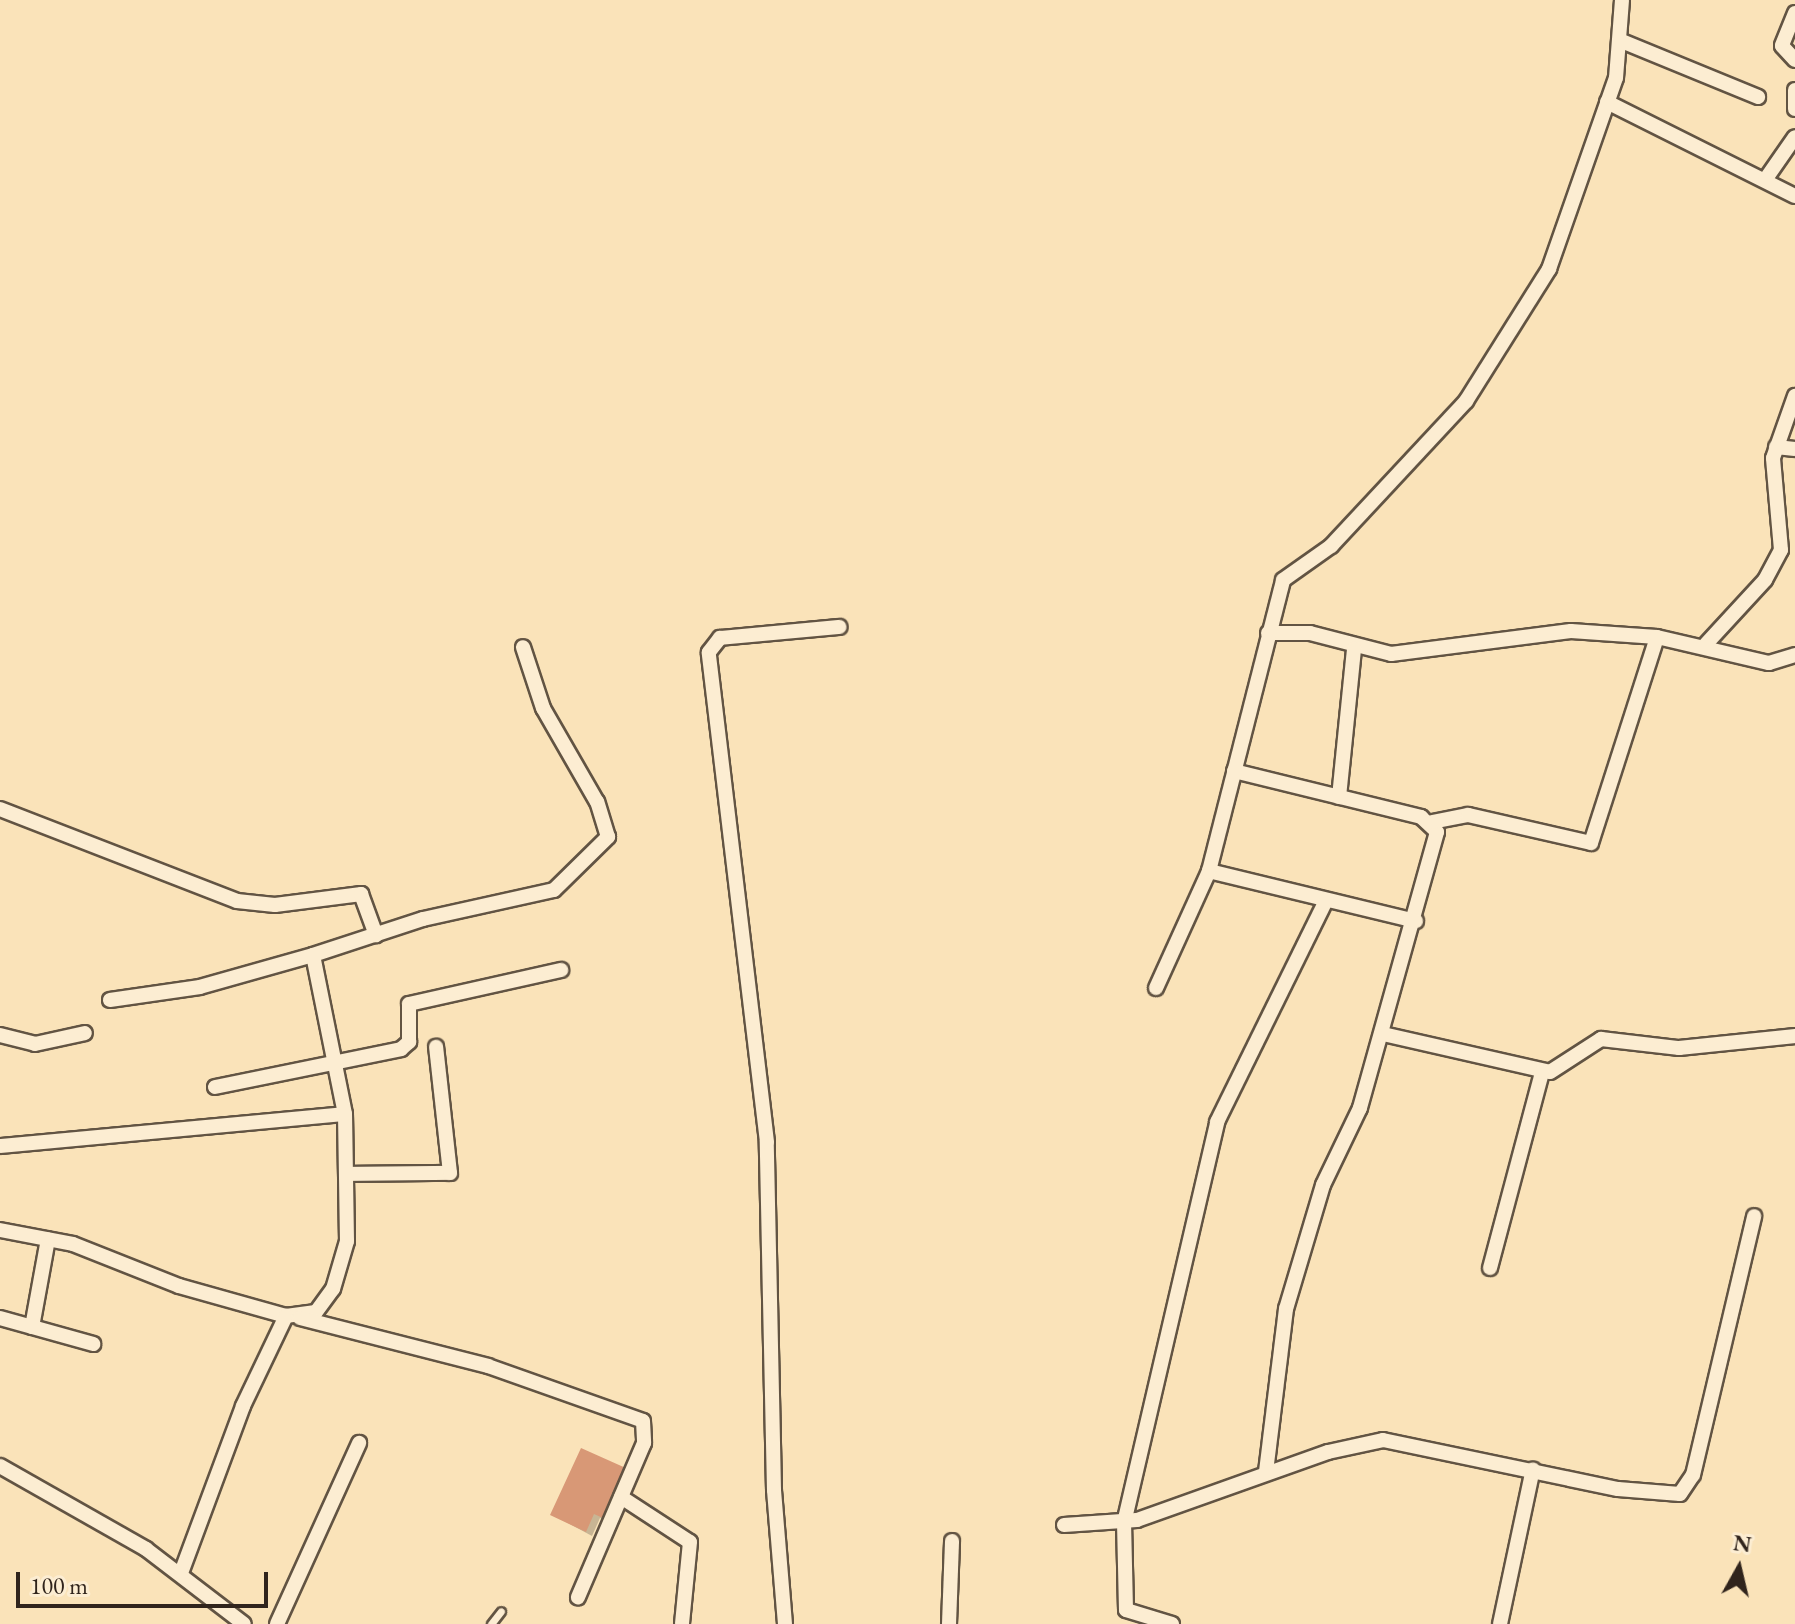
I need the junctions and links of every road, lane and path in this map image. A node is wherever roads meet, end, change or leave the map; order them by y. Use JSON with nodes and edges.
{"nodes":[{"id":1,"x":1622,"y":0,"type":"edge"},
{"id":2,"x":1795,"y":13,"type":"edge"},
{"id":3,"x":1624,"y":42,"type":"junction"},
{"id":4,"x":1795,"y":60,"type":"edge"},
{"id":5,"x":1795,"y":90,"type":"edge"},
{"id":6,"x":1758,"y":97,"type":"dead end"},
{"id":7,"x":1607,"y":102,"type":"junction"},
{"id":8,"x":1795,"y":109,"type":"edge"},
{"id":9,"x":1795,"y":137,"type":"edge"},
{"id":10,"x":1765,"y":180,"type":"junction"},
{"id":11,"x":1795,"y":196,"type":"edge"},
{"id":12,"x":1795,"y":396,"type":"edge"},
{"id":13,"x":1776,"y":447,"type":"junction"},
{"id":14,"x":1795,"y":449,"type":"edge"},
{"id":15,"x":839,"y":627,"type":"dead end"},
{"id":16,"x":1268,"y":633,"type":"junction"},
{"id":17,"x":1657,"y":637,"type":"junction"},
{"id":18,"x":1706,"y":644,"type":"junction"},
{"id":19,"x":523,"y":647,"type":"dead end"},
{"id":20,"x":1354,"y":649,"type":"junction"},
{"id":21,"x":1795,"y":655,"type":"edge"},
{"id":22,"x":1234,"y":771,"type":"junction"},
{"id":23,"x":1339,"y":797,"type":"junction"},
{"id":24,"x":0,"y":809,"type":"edge"},
{"id":25,"x":1432,"y":822,"type":"junction"},
{"id":26,"x":1209,"y":871,"type":"junction"},
{"id":27,"x":1326,"y":900,"type":"junction"},
{"id":28,"x":1416,"y":921,"type":"junction"},
{"id":29,"x":376,"y":935,"type":"junction"},
{"id":30,"x":313,"y":955,"type":"junction"},
{"id":31,"x":561,"y":970,"type":"dead end"},
{"id":32,"x":1156,"y":988,"type":"dead end"},
{"id":33,"x":110,"y":1000,"type":"dead end"},
{"id":34,"x":85,"y":1033,"type":"dead end"},
{"id":35,"x":1383,"y":1034,"type":"junction"},
{"id":36,"x":0,"y":1035,"type":"edge"},
{"id":37,"x":1795,"y":1036,"type":"edge"},
{"id":38,"x":436,"y":1047,"type":"dead end"},
{"id":39,"x":339,"y":1065,"type":"junction"},
{"id":40,"x":1542,"y":1072,"type":"junction"},
{"id":41,"x":215,"y":1087,"type":"dead end"},
{"id":42,"x":345,"y":1114,"type":"junction"},
{"id":43,"x":0,"y":1146,"type":"edge"},
{"id":44,"x":347,"y":1174,"type":"junction"},
{"id":45,"x":1754,"y":1216,"type":"dead end"},
{"id":46,"x":0,"y":1230,"type":"edge"},
{"id":47,"x":48,"y":1239,"type":"junction"},
{"id":48,"x":1490,"y":1268,"type":"dead end"},
{"id":49,"x":293,"y":1317,"type":"junction"},
{"id":50,"x":0,"y":1318,"type":"edge"},
{"id":51,"x":32,"y":1327,"type":"junction"},
{"id":52,"x":93,"y":1344,"type":"dead end"},
{"id":53,"x":359,"y":1443,"type":"dead end"},
{"id":54,"x":0,"y":1466,"type":"edge"},
{"id":55,"x":1533,"y":1469,"type":"junction"},
{"id":56,"x":1266,"y":1472,"type":"junction"},
{"id":57,"x":621,"y":1497,"type":"junction"},
{"id":58,"x":1124,"y":1523,"type":"junction"},
{"id":59,"x":1064,"y":1525,"type":"dead end"},
{"id":60,"x":952,"y":1541,"type":"dead end"},
{"id":61,"x":181,"y":1573,"type":"junction"},
{"id":62,"x":578,"y":1597,"type":"dead end"},
{"id":63,"x":501,"y":1611,"type":"dead end"},
{"id":64,"x":244,"y":1624,"type":"edge"},
{"id":65,"x":277,"y":1624,"type":"edge"},
{"id":66,"x":491,"y":1624,"type":"edge"},
{"id":67,"x":682,"y":1624,"type":"edge"},
{"id":68,"x":785,"y":1624,"type":"edge"},
{"id":69,"x":949,"y":1624,"type":"edge"},
{"id":70,"x":1172,"y":1624,"type":"edge"},
{"id":71,"x":1500,"y":1624,"type":"edge"}],
"edges":[{"from":1,"to":3,"type":"street"},
{"from":2,"to":4,"type":"street"},
{"from":3,"to":6,"type":"street"},
{"from":3,"to":7,"type":"street"},
{"from":5,"to":8,"type":"street"},
{"from":7,"to":10,"type":"street"},
{"from":7,"to":16,"type":"street"},
{"from":9,"to":10,"type":"street"},
{"from":10,"to":11,"type":"street"},
{"from":12,"to":13,"type":"street"},
{"from":13,"to":14,"type":"street"},
{"from":13,"to":18,"type":"street"},
{"from":15,"to":68,"type":"street"},
{"from":16,"to":20,"type":"street"},
{"from":16,"to":22,"type":"street"},
{"from":17,"to":18,"type":"street"},
{"from":17,"to":20,"type":"street"},
{"from":17,"to":25,"type":"street"},
{"from":18,"to":21,"type":"street"},
{"from":19,"to":29,"type":"street"},
{"from":20,"to":23,"type":"street"},
{"from":22,"to":23,"type":"street"},
{"from":22,"to":26,"type":"street"},
{"from":23,"to":25,"type":"street"},
{"from":24,"to":29,"type":"street"},
{"from":25,"to":28,"type":"street"},
{"from":26,"to":27,"type":"street"},
{"from":26,"to":32,"type":"street"},
{"from":27,"to":28,"type":"street"},
{"from":27,"to":58,"type":"street"},
{"from":28,"to":35,"type":"street"},
{"from":29,"to":30,"type":"street"},
{"from":30,"to":33,"type":"street"},
{"from":30,"to":39,"type":"street"},
{"from":31,"to":39,"type":"street"},
{"from":34,"to":36,"type":"street"},
{"from":35,"to":40,"type":"street"},
{"from":35,"to":56,"type":"street"},
{"from":37,"to":40,"type":"street"},
{"from":38,"to":44,"type":"street"},
{"from":39,"to":41,"type":"street"},
{"from":39,"to":42,"type":"street"},
{"from":40,"to":48,"type":"street"},
{"from":42,"to":43,"type":"street"},
{"from":42,"to":44,"type":"street"},
{"from":44,"to":49,"type":"street"},
{"from":45,"to":55,"type":"street"},
{"from":46,"to":47,"type":"street"},
{"from":47,"to":49,"type":"street"},
{"from":47,"to":51,"type":"street"},
{"from":49,"to":57,"type":"street"},
{"from":49,"to":61,"type":"street"},
{"from":50,"to":51,"type":"street"},
{"from":51,"to":52,"type":"street"},
{"from":53,"to":65,"type":"street"},
{"from":54,"to":61,"type":"street"},
{"from":55,"to":56,"type":"street"},
{"from":55,"to":71,"type":"street"},
{"from":56,"to":58,"type":"street"},
{"from":57,"to":62,"type":"street"},
{"from":57,"to":67,"type":"street"},
{"from":58,"to":59,"type":"street"},
{"from":58,"to":70,"type":"street"},
{"from":60,"to":69,"type":"street"},
{"from":61,"to":64,"type":"street"},
{"from":63,"to":66,"type":"lane"}]}
